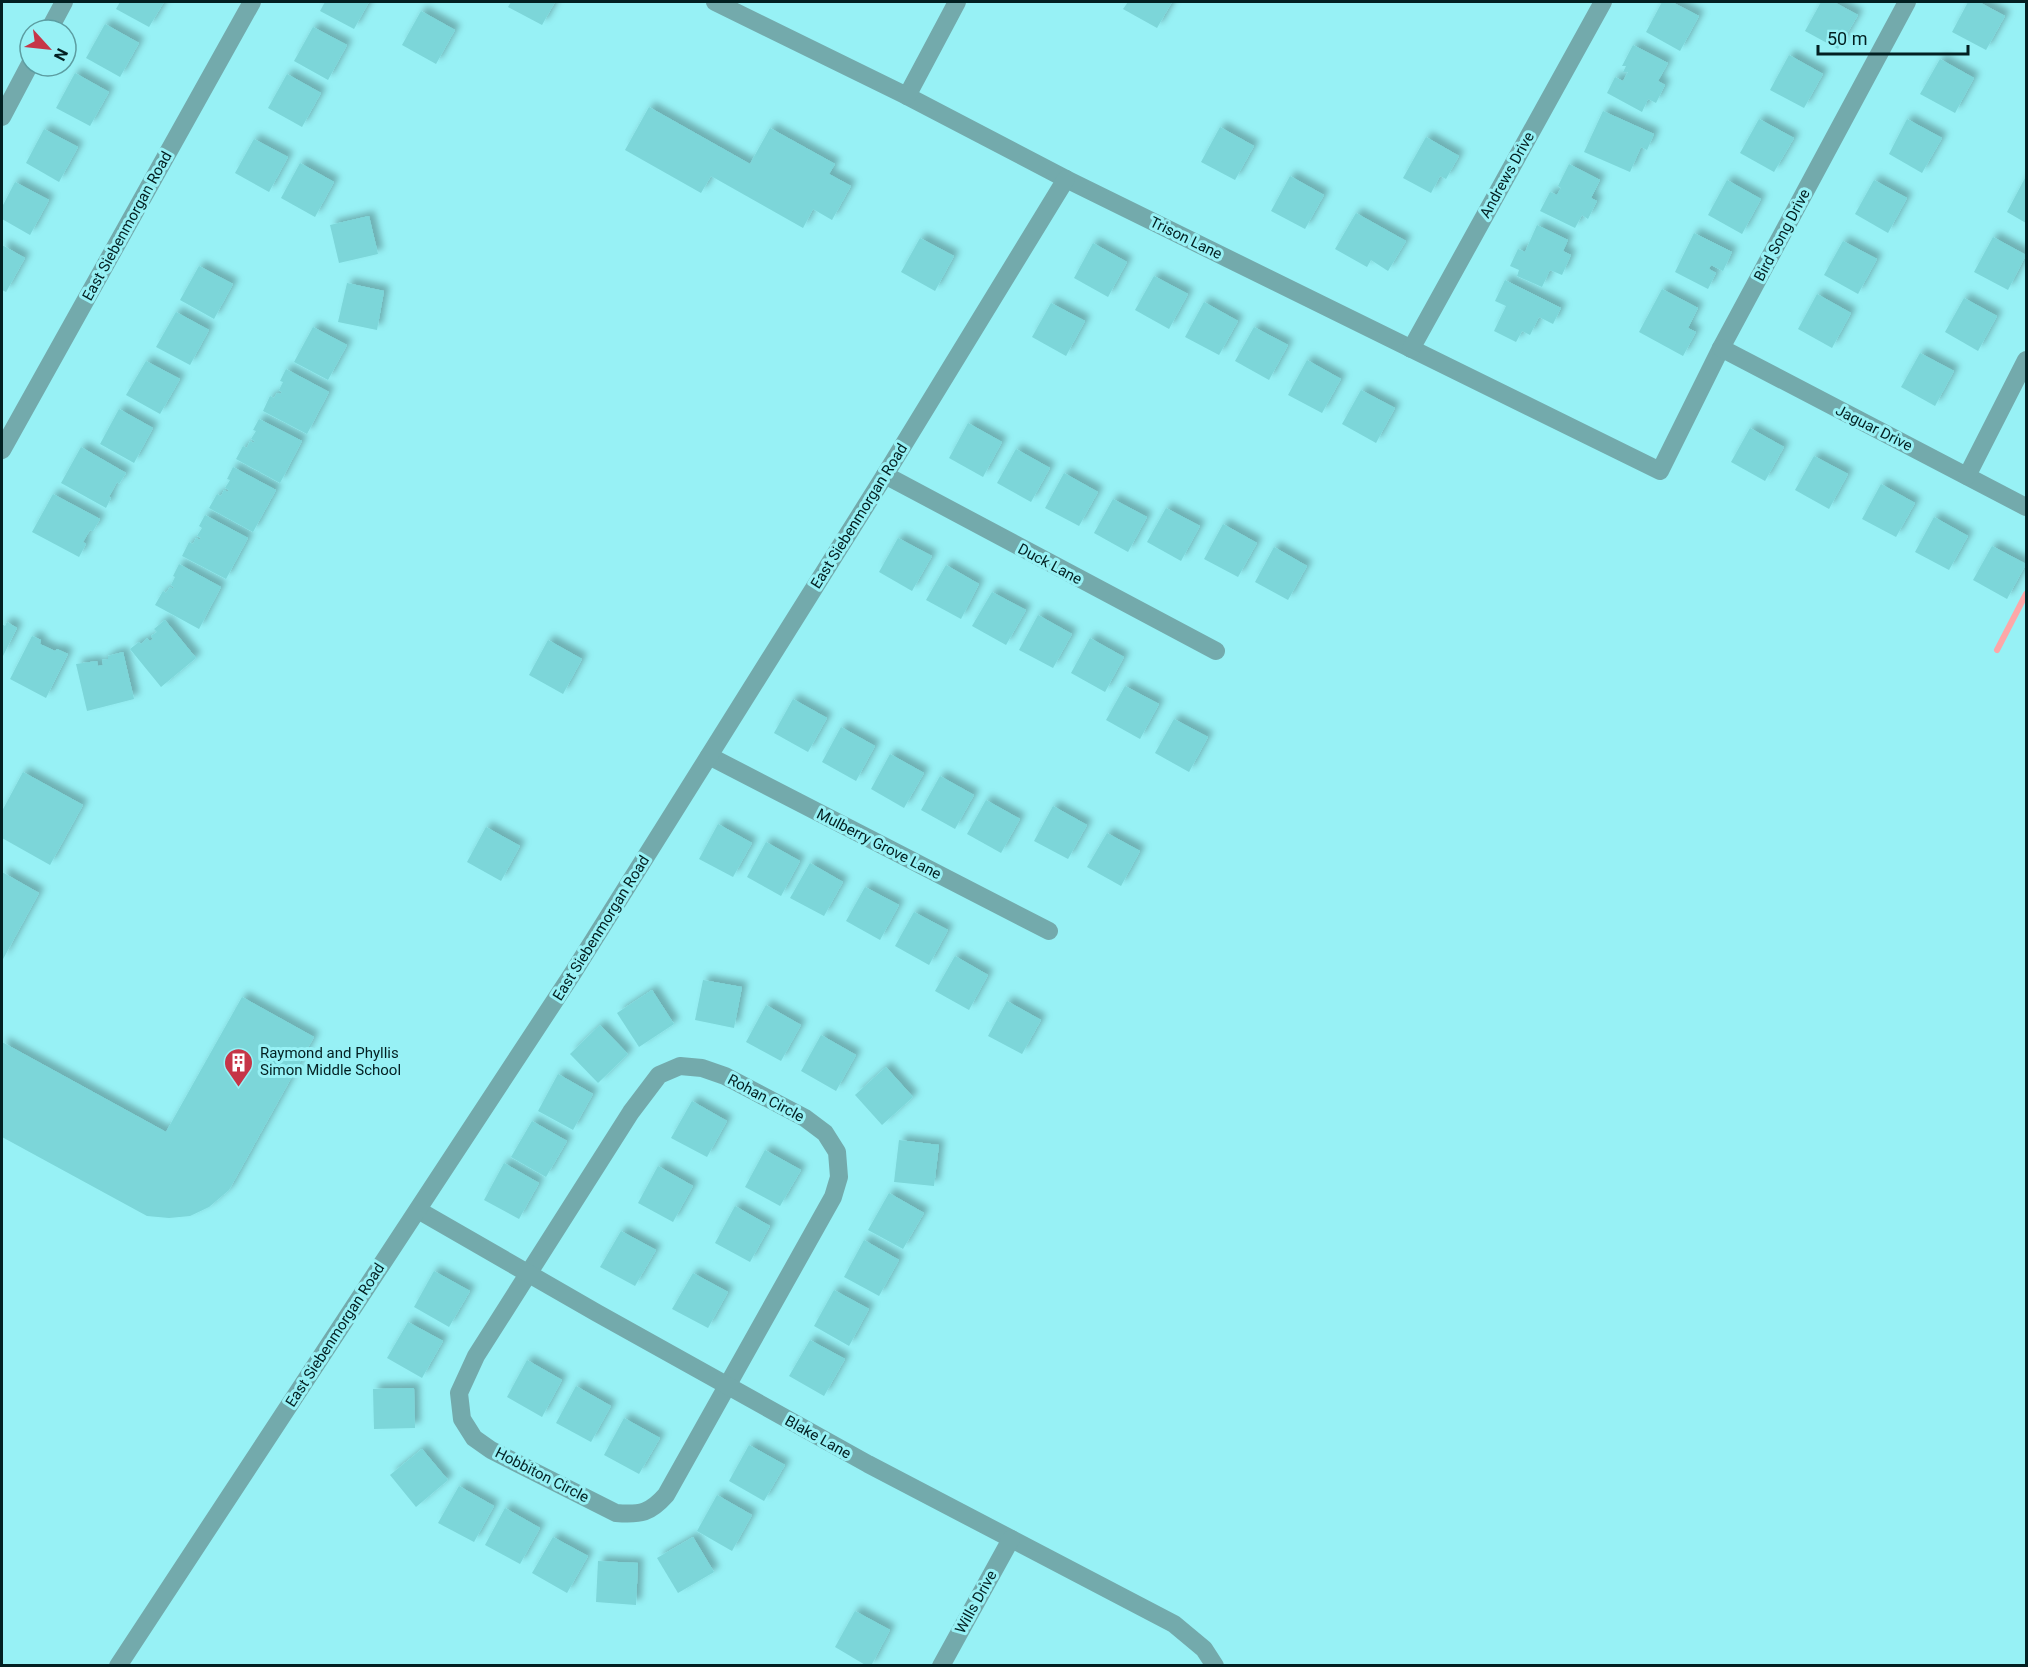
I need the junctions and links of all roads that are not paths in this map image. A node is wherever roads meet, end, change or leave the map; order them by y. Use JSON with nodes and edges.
{"nodes":[{"id":1,"x":64,"y":2,"type":"edge"},
{"id":2,"x":252,"y":2,"type":"edge"},
{"id":3,"x":715,"y":2,"type":"edge"},
{"id":4,"x":957,"y":2,"type":"edge"},
{"id":5,"x":1603,"y":2,"type":"edge"},
{"id":6,"x":1907,"y":2,"type":"edge"},
{"id":7,"x":55,"y":18,"type":"edge"},
{"id":8,"x":23,"y":78,"type":"edge"},
{"id":9,"x":907,"y":96,"type":"junction"},
{"id":10,"x":2,"y":117,"type":"edge"},
{"id":11,"x":1066,"y":179,"type":"junction"},
{"id":12,"x":1722,"y":348,"type":"junction"},
{"id":13,"x":1411,"y":349,"type":"junction"},
{"id":14,"x":2026,"y":360,"type":"edge"},
{"id":15,"x":2,"y":450,"type":"edge"},
{"id":16,"x":1660,"y":471,"type":"joint"},
{"id":17,"x":885,"y":475,"type":"junction"},
{"id":18,"x":1967,"y":476,"type":"junction"},
{"id":19,"x":2026,"y":507,"type":"edge"},
{"id":20,"x":1216,"y":651,"type":"dead end"},
{"id":21,"x":709,"y":756,"type":"junction"},
{"id":22,"x":1049,"y":932,"type":"dead end"},
{"id":23,"x":418,"y":1210,"type":"junction"},
{"id":24,"x":528,"y":1274,"type":"junction"},
{"id":25,"x":728,"y":1386,"type":"junction"},
{"id":26,"x":1011,"y":1539,"type":"junction"},
{"id":27,"x":118,"y":1665,"type":"edge"},
{"id":28,"x":941,"y":1665,"type":"edge"},
{"id":29,"x":1215,"y":1665,"type":"edge"}],
"edges":[{"from":1,"to":7,"type":"street"},
{"from":2,"to":15,"type":"street","name":"East Siebenmorgan Road"},
{"from":3,"to":9,"type":"street","name":"Trison Lane"},
{"from":4,"to":9,"type":"street"},
{"from":5,"to":13,"type":"street","name":"Andrews Drive"},
{"from":6,"to":12,"type":"street","name":"Bird Song Drive"},
{"from":8,"to":10,"type":"street"},
{"from":9,"to":11,"type":"street","name":"Trison Lane"},
{"from":11,"to":13,"type":"street","name":"Trison Lane"},
{"from":11,"to":17,"type":"street","name":"East Siebenmorgan Road"},
{"from":12,"to":16,"type":"street","name":"Bird Song Drive"},
{"from":12,"to":18,"type":"street","name":"Jaguar Drive"},
{"from":13,"to":16,"type":"street","name":"Trison Lane"},
{"from":14,"to":18,"type":"street"},
{"from":17,"to":20,"type":"street","name":"Duck Lane"},
{"from":17,"to":21,"type":"street","name":"East Siebenmorgan Road"},
{"from":18,"to":19,"type":"street","name":"Jaguar Drive"},
{"from":21,"to":22,"type":"street","name":"Mulberry Grove Lane"},
{"from":21,"to":23,"type":"street","name":"East Siebenmorgan Road"},
{"from":23,"to":24,"type":"street","name":"Blake Lane"},
{"from":23,"to":27,"type":"street","name":"East Siebenmorgan Road"},
{"from":24,"to":25,"type":"street","name":"Blake Lane"},
{"from":24,"to":25,"type":"street","name":"Hobbiton Circle"},
{"from":24,"to":25,"type":"street","name":"Rohan Circle"},
{"from":25,"to":26,"type":"street","name":"Blake Lane"},
{"from":26,"to":28,"type":"street","name":"Wills Drive"},
{"from":26,"to":29,"type":"street","name":"Blake Lane"}]}
